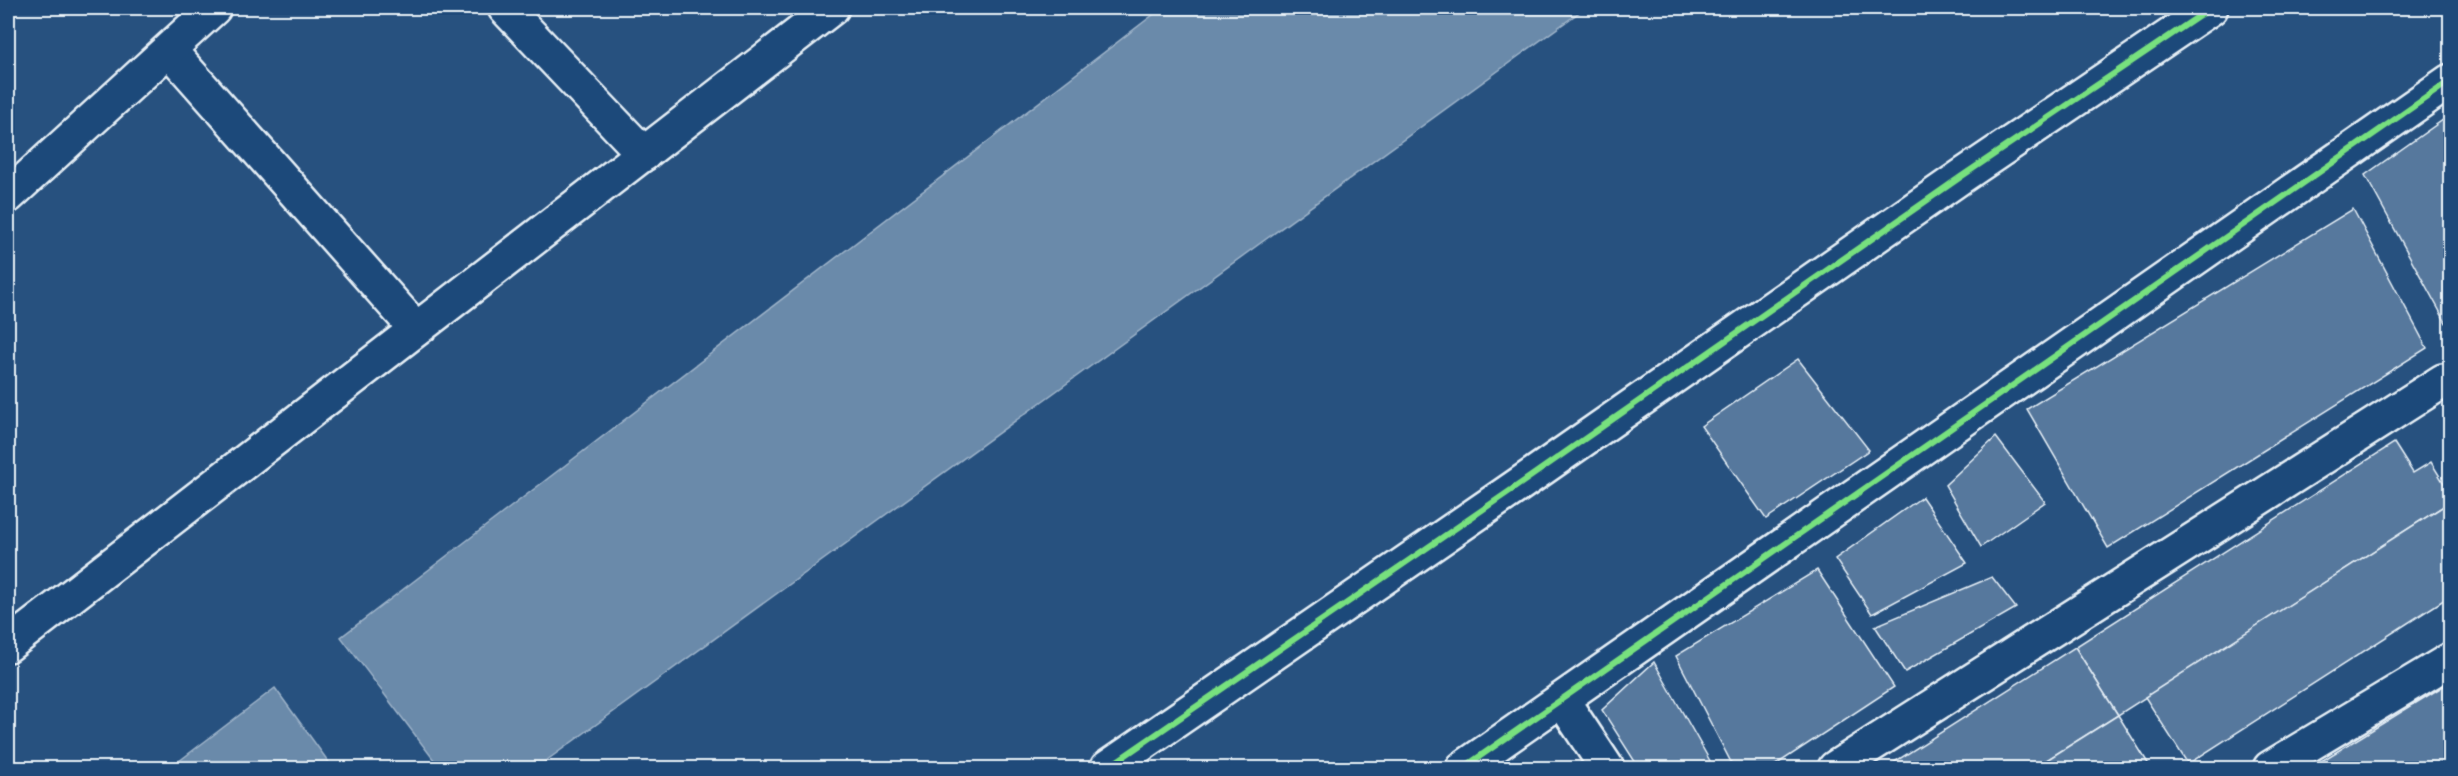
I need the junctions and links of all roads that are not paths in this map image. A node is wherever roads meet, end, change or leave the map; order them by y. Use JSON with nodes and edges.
{"nodes":[{"id":1,"x":214,"y":8,"type":"edge"},
{"id":2,"x":505,"y":8,"type":"edge"},
{"id":3,"x":832,"y":8,"type":"edge"},
{"id":4,"x":2208,"y":8,"type":"edge"},
{"id":5,"x":169,"y":50,"type":"junction"},
{"id":6,"x":2451,"y":81,"type":"edge"},
{"id":7,"x":644,"y":154,"type":"junction"},
{"id":8,"x":8,"y":196,"type":"edge"},
{"id":9,"x":416,"y":329,"type":"junction"},
{"id":10,"x":2448,"y":383,"type":"edge"},
{"id":11,"x":8,"y":645,"type":"edge"},
{"id":12,"x":2451,"y":660,"type":"edge"},
{"id":13,"x":1562,"y":700,"type":"junction"},
{"id":14,"x":1107,"y":768,"type":"edge"},
{"id":15,"x":1463,"y":768,"type":"edge"},
{"id":16,"x":1607,"y":768,"type":"edge"},
{"id":17,"x":1835,"y":768,"type":"edge"},
{"id":18,"x":2270,"y":768,"type":"edge"}],
"edges":[{"from":1,"to":5,"type":"street"},
{"from":2,"to":7,"type":"street"},
{"from":3,"to":7,"type":"street"},
{"from":4,"to":14,"type":"street"},
{"from":5,"to":8,"type":"street"},
{"from":5,"to":9,"type":"street"},
{"from":6,"to":13,"type":"street"},
{"from":7,"to":9,"type":"street"},
{"from":9,"to":11,"type":"street"},
{"from":10,"to":17,"type":"street"},
{"from":12,"to":18,"type":"street"},
{"from":13,"to":15,"type":"street"},
{"from":13,"to":16,"type":"street"}]}
